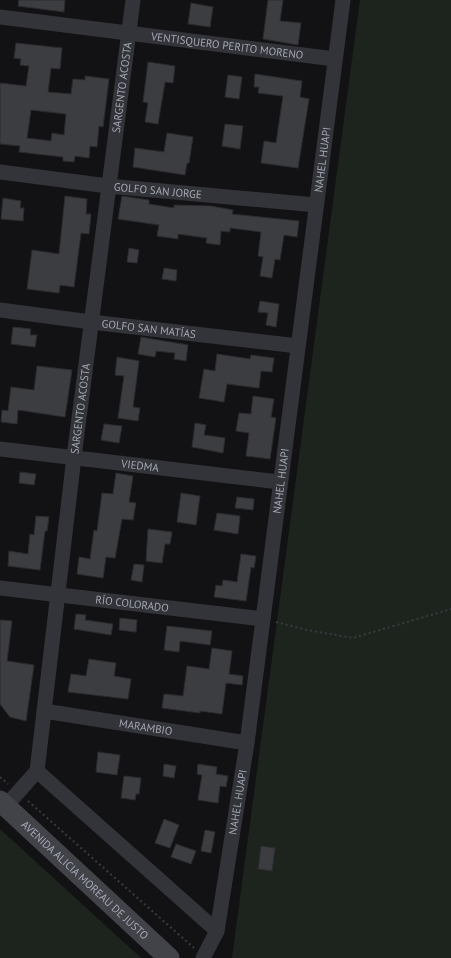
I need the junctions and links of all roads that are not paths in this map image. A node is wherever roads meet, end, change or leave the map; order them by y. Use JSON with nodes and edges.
{"nodes":[{"id":1,"x":133,"y":0,"type":"edge"},
{"id":2,"x":343,"y":0,"type":"edge"},
{"id":3,"x":0,"y":17,"type":"edge"},
{"id":4,"x":129,"y":33,"type":"junction"},
{"id":5,"x":335,"y":59,"type":"junction"},
{"id":6,"x":0,"y":172,"type":"edge"},
{"id":7,"x":108,"y":186,"type":"junction"},
{"id":8,"x":316,"y":205,"type":"junction"},
{"id":9,"x":0,"y":310,"type":"edge"},
{"id":10,"x":91,"y":322,"type":"junction"},
{"id":11,"x":298,"y":346,"type":"junction"},
{"id":12,"x":0,"y":449,"type":"edge"},
{"id":13,"x":74,"y":457,"type":"junction"},
{"id":14,"x":279,"y":482,"type":"junction"},
{"id":15,"x":0,"y":588,"type":"edge"},
{"id":16,"x":57,"y":594,"type":"junction"},
{"id":17,"x":263,"y":619,"type":"junction"},
{"id":18,"x":44,"y":711,"type":"junction"},
{"id":19,"x":247,"y":743,"type":"junction"},
{"id":20,"x":37,"y":771,"type":"junction"},
{"id":21,"x":8,"y":800,"type":"edge"},
{"id":22,"x":217,"y":931,"type":"junction"},
{"id":23,"x":203,"y":957,"type":"edge"},
{"id":24,"x":169,"y":958,"type":"edge"}],
"edges":[{"from":1,"to":4,"type":"street","name":"SARGENTO ACOSTA"},
{"from":2,"to":5,"type":"street","name":"NAHEL HUAPI"},
{"from":3,"to":4,"type":"street","name":"VENTISQUERO PERITO MORENO"},
{"from":4,"to":5,"type":"street","name":"VENTISQUERO PERITO MORENO"},
{"from":4,"to":7,"type":"street","name":"SARGENTO ACOSTA"},
{"from":5,"to":8,"type":"street","name":"NAHEL HUAPI"},
{"from":6,"to":7,"type":"street","name":"GOLFO SAN JORGE"},
{"from":7,"to":8,"type":"street","name":"GOLFO SAN JORGE"},
{"from":7,"to":10,"type":"street","name":"SARGENTO ACOSTA"},
{"from":8,"to":11,"type":"street","name":"NAHEL HUAPI"},
{"from":9,"to":10,"type":"street","name":"GOLFO SAN MATÍAS"},
{"from":10,"to":11,"type":"street","name":"GOLFO SAN MATÍAS"},
{"from":10,"to":13,"type":"street","name":"SARGENTO ACOSTA"},
{"from":11,"to":14,"type":"street","name":"NAHEL HUAPI"},
{"from":12,"to":13,"type":"street","name":"VIEDMA"},
{"from":13,"to":14,"type":"street","name":"VIEDMA"},
{"from":13,"to":16,"type":"street","name":"SARGENTO ACOSTA"},
{"from":14,"to":17,"type":"street","name":"NAHEL HUAPI"},
{"from":15,"to":16,"type":"street","name":"RÍO COLORADO"},
{"from":16,"to":17,"type":"street","name":"RÍO COLORADO"},
{"from":16,"to":18,"type":"street","name":"SARGENTO ACOSTA"},
{"from":17,"to":19,"type":"street","name":"NAHEL HUAPI"},
{"from":18,"to":19,"type":"street","name":"MARAMBIO"},
{"from":18,"to":20,"type":"street","name":"SARGENTO ACOSTA"},
{"from":19,"to":22,"type":"street","name":"NAHEL HUAPI"},
{"from":20,"to":21,"type":"street"},
{"from":20,"to":22,"type":"street"},
{"from":21,"to":24,"type":"main road","name":"AVENIDA ALICIA MOREAU DE JUSTO"},
{"from":22,"to":23,"type":"street","name":"NAHEL HUAPI"}]}
